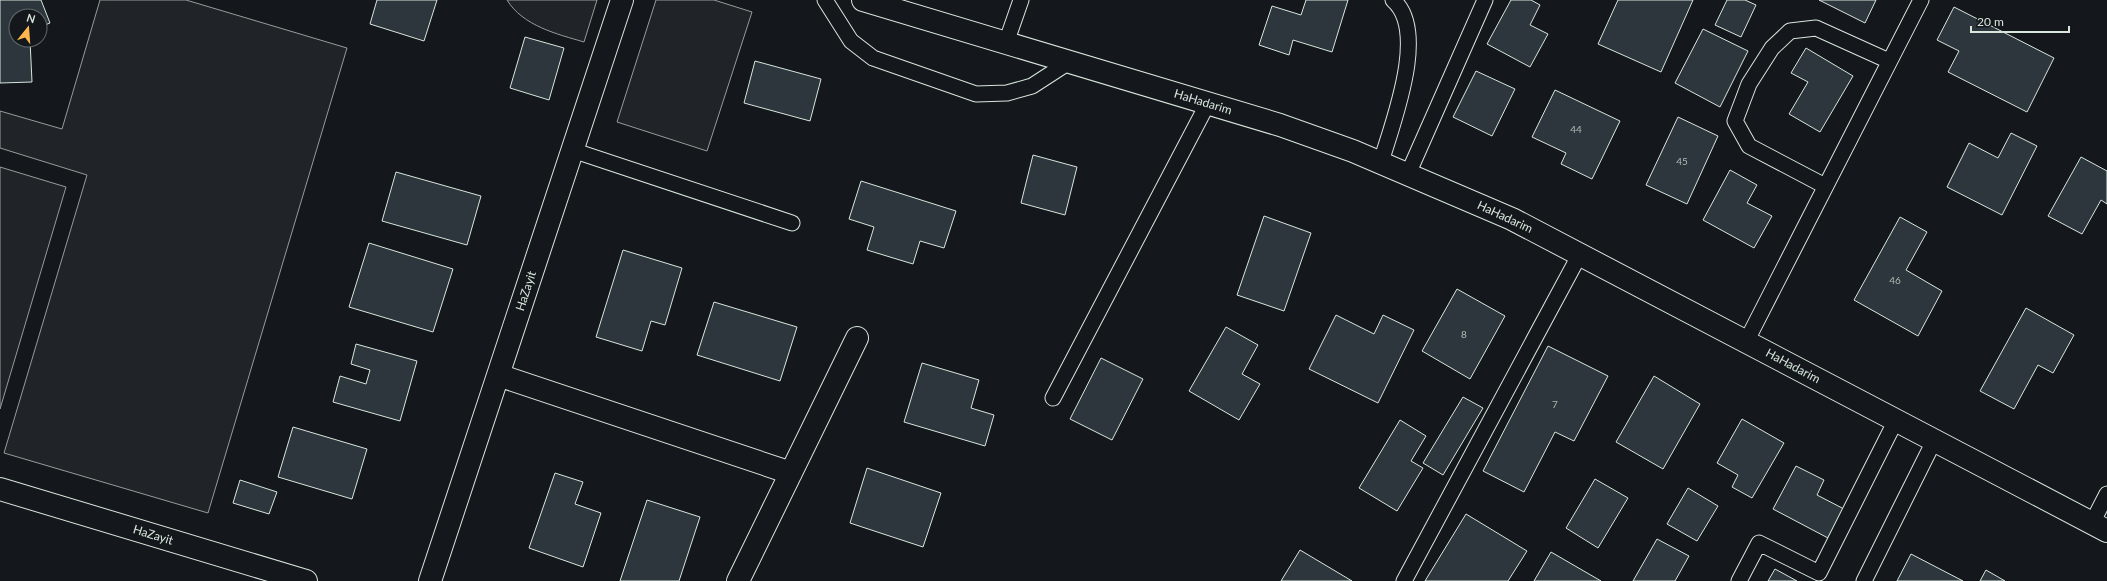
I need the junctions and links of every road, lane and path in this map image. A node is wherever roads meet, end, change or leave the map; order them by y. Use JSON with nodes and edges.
{"nodes":[{"id":1,"x":622,"y":0,"type":"edge"},
{"id":2,"x":825,"y":0,"type":"edge"},
{"id":3,"x":863,"y":0,"type":"edge"},
{"id":4,"x":1020,"y":0,"type":"edge"},
{"id":5,"x":1393,"y":0,"type":"edge"},
{"id":6,"x":1485,"y":0,"type":"edge"},
{"id":7,"x":1921,"y":0,"type":"edge"},
{"id":8,"x":1006,"y":43,"type":"junction"},
{"id":9,"x":1889,"y":61,"type":"junction"},
{"id":10,"x":1069,"y":62,"type":"junction"},
{"id":11,"x":1208,"y":103,"type":"junction"},
{"id":12,"x":572,"y":150,"type":"junction"},
{"id":13,"x":1381,"y":162,"type":"junction"},
{"id":14,"x":1408,"y":174,"type":"junction"},
{"id":15,"x":1825,"y":186,"type":"junction"},
{"id":16,"x":792,"y":223,"type":"dead end"},
{"id":17,"x":1580,"y":254,"type":"junction"},
{"id":18,"x":857,"y":338,"type":"dead end"},
{"id":19,"x":1746,"y":342,"type":"junction"},
{"id":20,"x":498,"y":375,"type":"junction"},
{"id":21,"x":1053,"y":398,"type":"dead end"},
{"id":22,"x":1896,"y":420,"type":"junction"},
{"id":23,"x":1934,"y":440,"type":"junction"},
{"id":24,"x":791,"y":473,"type":"junction"},
{"id":25,"x":0,"y":489,"type":"edge"},
{"id":26,"x":2107,"y":494,"type":"edge"},
{"id":27,"x":2100,"y":527,"type":"edge"},
{"id":28,"x":306,"y":581,"type":"edge"},
{"id":29,"x":430,"y":581,"type":"edge"},
{"id":30,"x":738,"y":581,"type":"edge"},
{"id":31,"x":1404,"y":581,"type":"edge"},
{"id":32,"x":1739,"y":581,"type":"edge"},
{"id":33,"x":1864,"y":581,"type":"edge"}],
"edges":[{"from":1,"to":12,"type":"street","name":"HaZayit"},
{"from":2,"to":10,"type":"lane"},
{"from":3,"to":8,"type":"street","name":"HaHadarim"},
{"from":4,"to":8,"type":"lane"},
{"from":5,"to":13,"type":"lane"},
{"from":6,"to":14,"type":"lane"},
{"from":7,"to":9,"type":"lane"},
{"from":8,"to":10,"type":"street","name":"HaHadarim"},
{"from":9,"to":15,"type":"lane"},
{"from":9,"to":15,"type":"lane"},
{"from":10,"to":11,"type":"street","name":"HaHadarim"},
{"from":11,"to":13,"type":"street","name":"HaHadarim"},
{"from":11,"to":21,"type":"lane"},
{"from":12,"to":16,"type":"lane"},
{"from":12,"to":20,"type":"street","name":"HaZayit"},
{"from":13,"to":14,"type":"street","name":"HaHadarim"},
{"from":14,"to":17,"type":"street","name":"HaHadarim"},
{"from":15,"to":19,"type":"lane"},
{"from":17,"to":19,"type":"street","name":"HaHadarim"},
{"from":17,"to":31,"type":"lane"},
{"from":18,"to":24,"type":"street"},
{"from":19,"to":22,"type":"street","name":"HaHadarim"},
{"from":20,"to":24,"type":"street"},
{"from":20,"to":29,"type":"street","name":"HaZayit"},
{"from":22,"to":23,"type":"street","name":"HaHadarim"},
{"from":22,"to":32,"type":"lane"},
{"from":23,"to":27,"type":"street","name":"HaHadarim"},
{"from":23,"to":33,"type":"lane"},
{"from":24,"to":30,"type":"street"},
{"from":25,"to":28,"type":"street","name":"HaZayit"},
{"from":26,"to":27,"type":"lane"}]}
